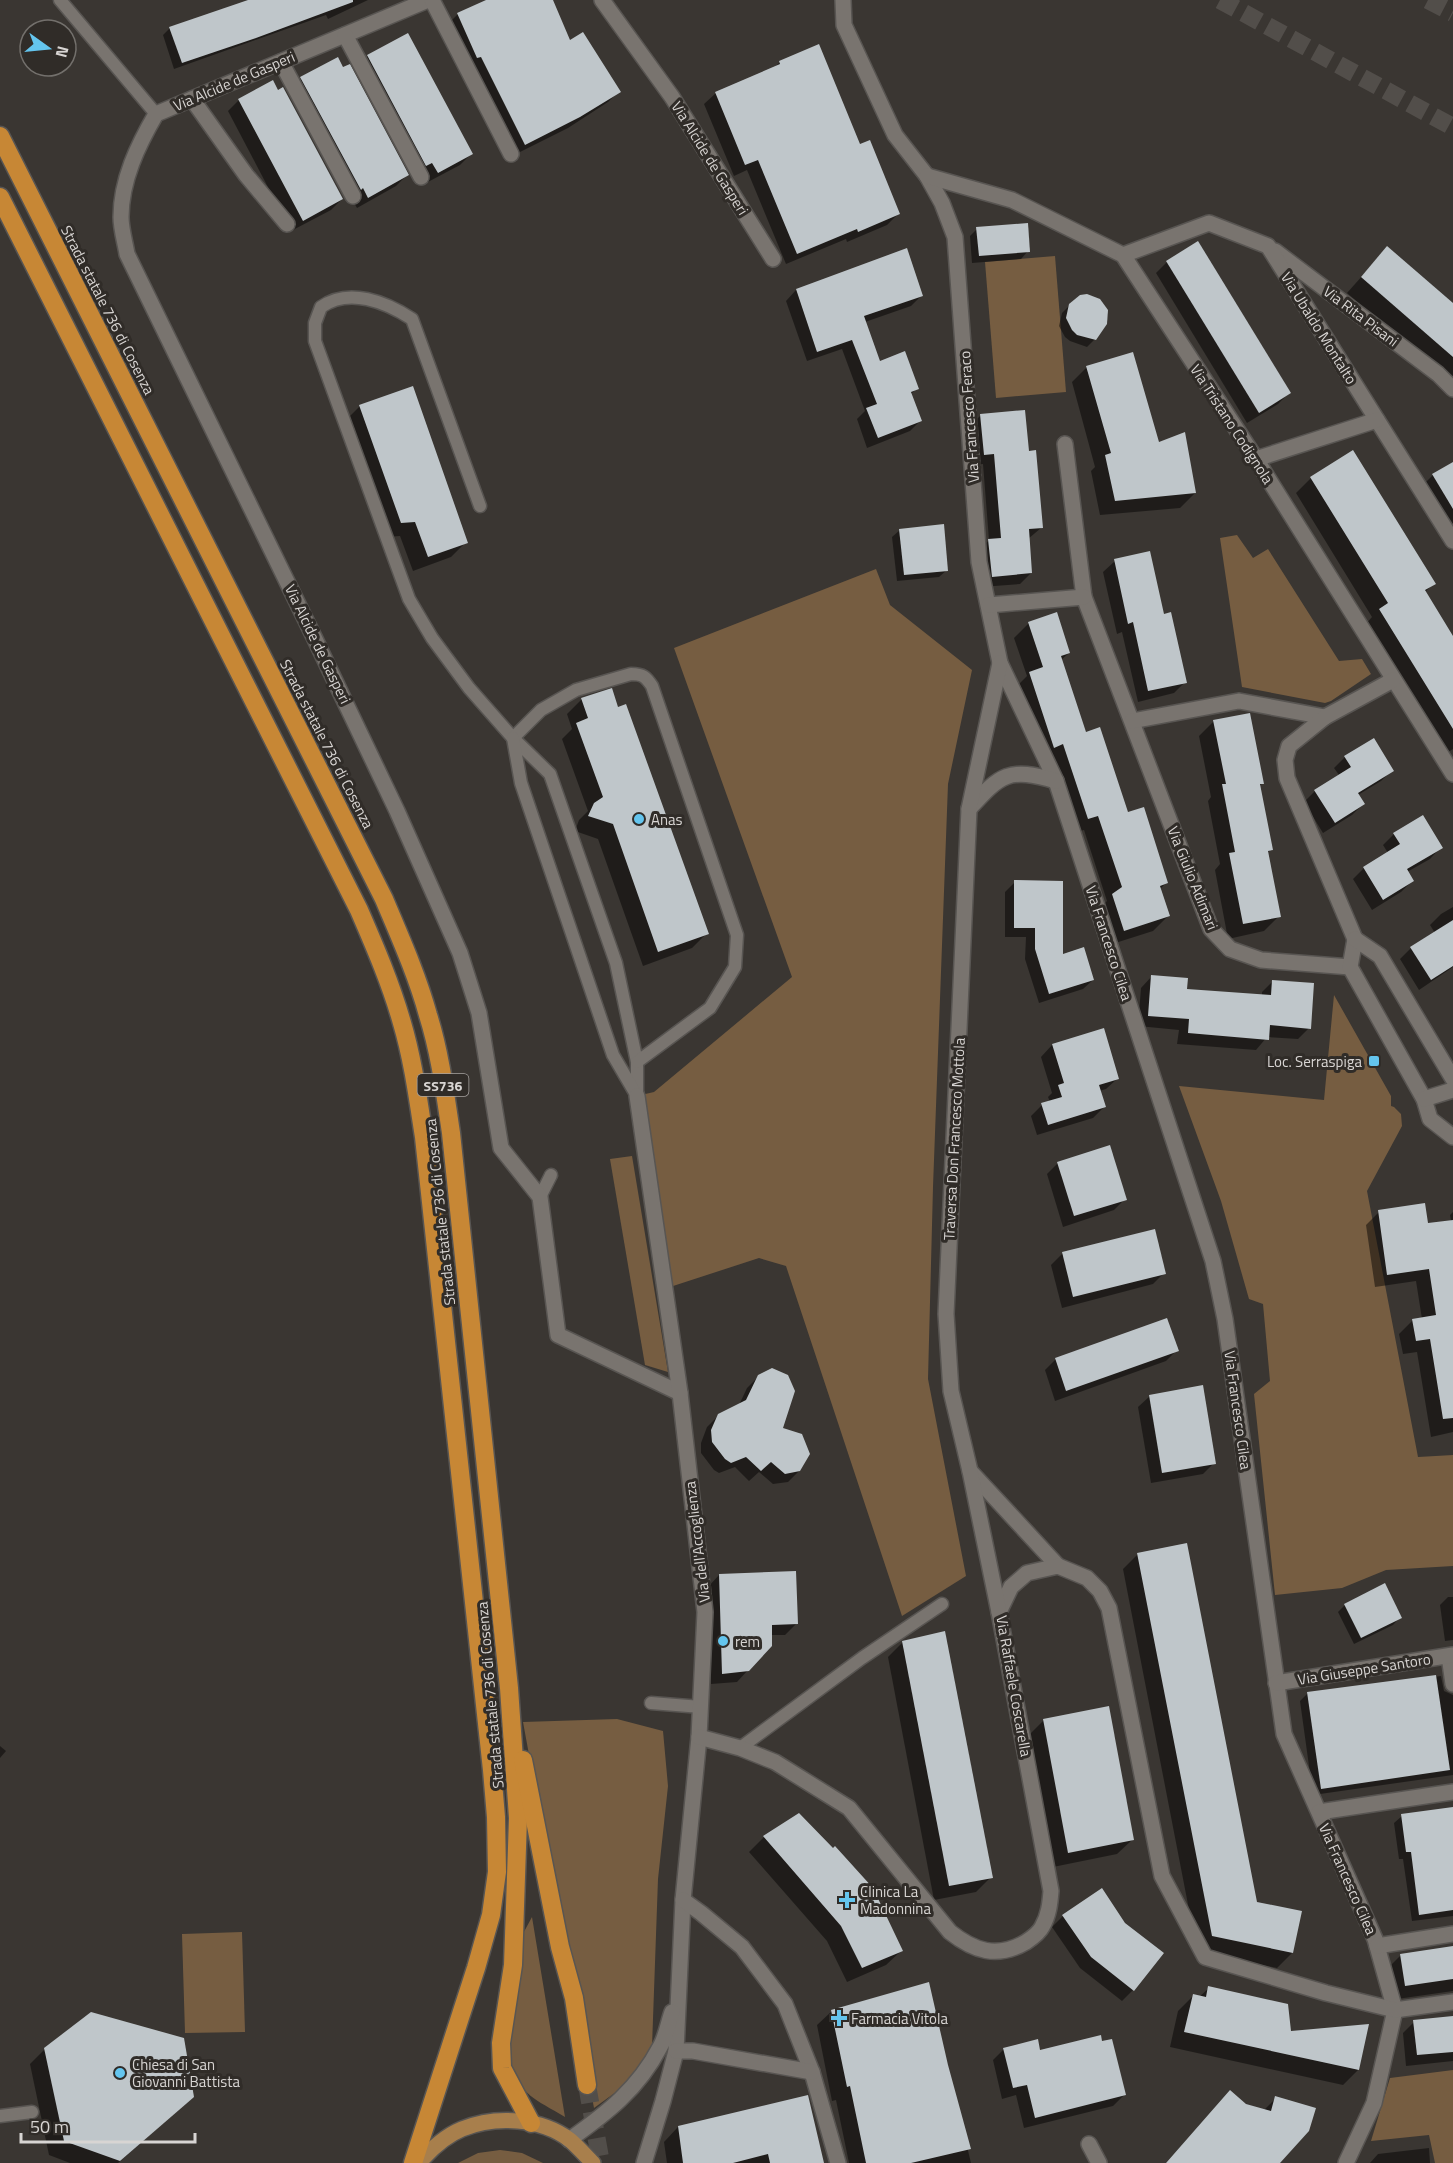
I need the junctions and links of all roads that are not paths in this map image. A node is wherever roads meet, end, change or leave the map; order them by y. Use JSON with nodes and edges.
{"nodes":[{"id":1,"x":60,"y":0,"type":"edge"},
{"id":2,"x":430,"y":0,"type":"edge"},
{"id":3,"x":602,"y":0,"type":"edge"},
{"id":4,"x":843,"y":0,"type":"edge"},
{"id":5,"x":345,"y":35,"type":"junction"},
{"id":6,"x":281,"y":62,"type":"junction"},
{"id":7,"x":192,"y":99,"type":"junction"},
{"id":8,"x":156,"y":114,"type":"junction"},
{"id":9,"x":0,"y":136,"type":"edge"},
{"id":10,"x":511,"y":153,"type":"dead end"},
{"id":11,"x":927,"y":176,"type":"junction"},
{"id":12,"x":421,"y":177,"type":"dead end"},
{"id":13,"x":353,"y":196,"type":"dead end"},
{"id":14,"x":0,"y":197,"type":"edge"},
{"id":15,"x":287,"y":224,"type":"dead end"},
{"id":16,"x":1268,"y":246,"type":"junction"},
{"id":17,"x":1123,"y":255,"type":"junction"},
{"id":18,"x":774,"y":259,"type":"dead end"},
{"id":19,"x":1453,"y":389,"type":"edge"},
{"id":20,"x":1377,"y":420,"type":"junction"},
{"id":21,"x":1065,"y":444,"type":"dead end"},
{"id":22,"x":1256,"y":459,"type":"junction"},
{"id":23,"x":480,"y":506,"type":"dead end"},
{"id":24,"x":1453,"y":540,"type":"edge"},
{"id":25,"x":1084,"y":597,"type":"junction"},
{"id":26,"x":989,"y":605,"type":"junction"},
{"id":27,"x":1000,"y":663,"type":"junction"},
{"id":28,"x":1393,"y":680,"type":"junction"},
{"id":29,"x":1325,"y":717,"type":"junction"},
{"id":30,"x":1132,"y":722,"type":"junction"},
{"id":31,"x":513,"y":738,"type":"junction"},
{"id":32,"x":1453,"y":774,"type":"edge"},
{"id":33,"x":1056,"y":781,"type":"junction"},
{"id":34,"x":969,"y":809,"type":"junction"},
{"id":35,"x":1355,"y":939,"type":"junction"},
{"id":36,"x":1350,"y":967,"type":"junction"},
{"id":37,"x":637,"y":1062,"type":"junction"},
{"id":38,"x":1453,"y":1079,"type":"edge"},
{"id":39,"x":1453,"y":1090,"type":"edge"},
{"id":40,"x":637,"y":1096,"type":"junction"},
{"id":41,"x":1424,"y":1099,"type":"junction"},
{"id":42,"x":1453,"y":1137,"type":"edge"},
{"id":43,"x":551,"y":1175,"type":"dead end"},
{"id":44,"x":540,"y":1197,"type":"junction"},
{"id":45,"x":680,"y":1393,"type":"junction"},
{"id":46,"x":970,"y":1471,"type":"junction"},
{"id":47,"x":1058,"y":1566,"type":"junction"},
{"id":48,"x":942,"y":1604,"type":"dead end"},
{"id":49,"x":999,"y":1612,"type":"junction"},
{"id":50,"x":1451,"y":1656,"type":"edge"},
{"id":51,"x":1276,"y":1683,"type":"junction"},
{"id":52,"x":1453,"y":1684,"type":"edge"},
{"id":53,"x":509,"y":1688,"type":"junction"},
{"id":54,"x":651,"y":1703,"type":"dead end"},
{"id":55,"x":701,"y":1707,"type":"junction"},
{"id":56,"x":699,"y":1737,"type":"junction"},
{"id":57,"x":740,"y":1748,"type":"junction"},
{"id":58,"x":1453,"y":1792,"type":"edge"},
{"id":59,"x":1319,"y":1812,"type":"junction"},
{"id":60,"x":683,"y":1900,"type":"junction"},
{"id":61,"x":1453,"y":1934,"type":"edge"},
{"id":62,"x":1377,"y":1946,"type":"junction"},
{"id":63,"x":678,"y":1992,"type":"junction"},
{"id":64,"x":1453,"y":2002,"type":"edge"},
{"id":65,"x":1395,"y":2010,"type":"junction"},
{"id":66,"x":676,"y":2051,"type":"junction"},
{"id":67,"x":812,"y":2072,"type":"junction"},
{"id":68,"x":587,"y":2085,"type":"tunnel mouth"},
{"id":69,"x":32,"y":2112,"type":"dead end"},
{"id":70,"x":0,"y":2116,"type":"edge"},
{"id":71,"x":531,"y":2123,"type":"junction"},
{"id":72,"x":569,"y":2140,"type":"junction"},
{"id":73,"x":1089,"y":2144,"type":"dead end"},
{"id":74,"x":413,"y":2163,"type":"edge"},
{"id":75,"x":419,"y":2163,"type":"edge"},
{"id":76,"x":594,"y":2163,"type":"edge"},
{"id":77,"x":644,"y":2163,"type":"edge"},
{"id":78,"x":838,"y":2163,"type":"edge"},
{"id":79,"x":1099,"y":2163,"type":"edge"},
{"id":80,"x":1346,"y":2163,"type":"edge"}],
"edges":[{"from":1,"to":8,"type":"lane"},
{"from":2,"to":5,"type":"street","name":"Via Alcide de Gasperi"},
{"from":2,"to":10,"type":"street"},
{"from":3,"to":18,"type":"street","name":"Via Alcide de Gasperi"},
{"from":4,"to":11,"type":"street","name":"Via Francesco Feraco"},
{"from":5,"to":6,"type":"street","name":"Via Alcide de Gasperi"},
{"from":5,"to":12,"type":"street"},
{"from":6,"to":7,"type":"street","name":"Via Alcide de Gasperi"},
{"from":6,"to":13,"type":"street"},
{"from":7,"to":8,"type":"street","name":"Via Alcide de Gasperi"},
{"from":7,"to":15,"type":"street"},
{"from":8,"to":44,"type":"street","name":"Via Alcide de Gasperi"},
{"from":9,"to":53,"type":"highway","name":"Strada statale 736 di Cosenza","number":"SS736"},
{"from":11,"to":17,"type":"street"},
{"from":11,"to":26,"type":"street","name":"Via Francesco Feraco"},
{"from":14,"to":74,"type":"highway","name":"Strada statale 736 di Cosenza","number":"SS736"},
{"from":16,"to":17,"type":"street"},
{"from":16,"to":19,"type":"street","name":"Via Rita Pisani"},
{"from":16,"to":20,"type":"street","name":"Via Ubaldo Montalto"},
{"from":17,"to":22,"type":"street","name":"Via Tristano Codignola"},
{"from":20,"to":22,"type":"street"},
{"from":20,"to":24,"type":"street","name":"Via Ubaldo Montalto"},
{"from":21,"to":25,"type":"street","name":"Via Giulio Adimari"},
{"from":22,"to":28,"type":"street","name":"Via Tristano Codignola"},
{"from":23,"to":31,"type":"lane"},
{"from":25,"to":26,"type":"street"},
{"from":25,"to":30,"type":"street","name":"Via Giulio Adimari"},
{"from":26,"to":27,"type":"street","name":"Via Francesco Feraco"},
{"from":27,"to":33,"type":"street","name":"Via Francesco Cilea"},
{"from":27,"to":34,"type":"street","name":"Traversa Don Francesco Mottola"},
{"from":28,"to":29,"type":"street"},
{"from":28,"to":32,"type":"street","name":"Via Tristano Codignola"},
{"from":29,"to":30,"type":"street"},
{"from":29,"to":35,"type":"street"},
{"from":30,"to":36,"type":"street","name":"Via Giulio Adimari"},
{"from":31,"to":37,"type":"lane"},
{"from":31,"to":37,"type":"lane"},
{"from":31,"to":40,"type":"lane"},
{"from":33,"to":34,"type":"street"},
{"from":33,"to":51,"type":"street","name":"Via Francesco Cilea"},
{"from":34,"to":46,"type":"street","name":"Traversa Don Francesco Mottola"},
{"from":35,"to":36,"type":"street"},
{"from":35,"to":38,"type":"street"},
{"from":36,"to":41,"type":"street"},
{"from":37,"to":40,"type":"lane"},
{"from":39,"to":41,"type":"street"},
{"from":40,"to":45,"type":"street","name":"Via dell'Accoglienza"},
{"from":41,"to":42,"type":"street"},
{"from":43,"to":44,"type":"lane"},
{"from":44,"to":45,"type":"street"},
{"from":45,"to":55,"type":"street","name":"Via dell'Accoglienza"},
{"from":46,"to":47,"type":"street"},
{"from":46,"to":49,"type":"street","name":"Traversa Don Francesco Mottola"},
{"from":47,"to":49,"type":"street","name":"Via Raffaele Coscarella"},
{"from":47,"to":65,"type":"street"},
{"from":48,"to":57,"type":"lane"},
{"from":49,"to":57,"type":"street","name":"Via Raffaele Coscarella"},
{"from":50,"to":51,"type":"street","name":"Via Giuseppe Santoro"},
{"from":50,"to":52,"type":"street"},
{"from":51,"to":59,"type":"street","name":"Via Francesco Cilea"},
{"from":53,"to":68,"type":"highway"},
{"from":53,"to":71,"type":"highway","name":"Strada statale 736 di Cosenza","number":"SS736"},
{"from":54,"to":55,"type":"lane"},
{"from":55,"to":56,"type":"street","name":"Via dell'Accoglienza"},
{"from":56,"to":57,"type":"street","name":"Via Raffaele Coscarella"},
{"from":56,"to":60,"type":"street","name":"Via dell'Accoglienza"},
{"from":58,"to":59,"type":"street"},
{"from":59,"to":62,"type":"street","name":"Via Francesco Cilea"},
{"from":60,"to":63,"type":"street","name":"Via dell'Accoglienza"},
{"from":60,"to":67,"type":"street"},
{"from":61,"to":62,"type":"street"},
{"from":62,"to":65,"type":"street","name":"Via Francesco Cilea"},
{"from":63,"to":66,"type":"street","name":"Via dell'Accoglienza"},
{"from":63,"to":72,"type":"street","name":"Via dell'Accoglienza"},
{"from":64,"to":65,"type":"street"},
{"from":65,"to":80,"type":"street","name":"Via Francesco Cilea"},
{"from":66,"to":67,"type":"street"},
{"from":66,"to":77,"type":"street","name":"Via dell'Accoglienza"},
{"from":67,"to":78,"type":"street"},
{"from":69,"to":70,"type":"lane"},
{"from":71,"to":72,"type":"main road"},
{"from":71,"to":75,"type":"main road"},
{"from":72,"to":76,"type":"main road"},
{"from":73,"to":79,"type":"street"}]}
